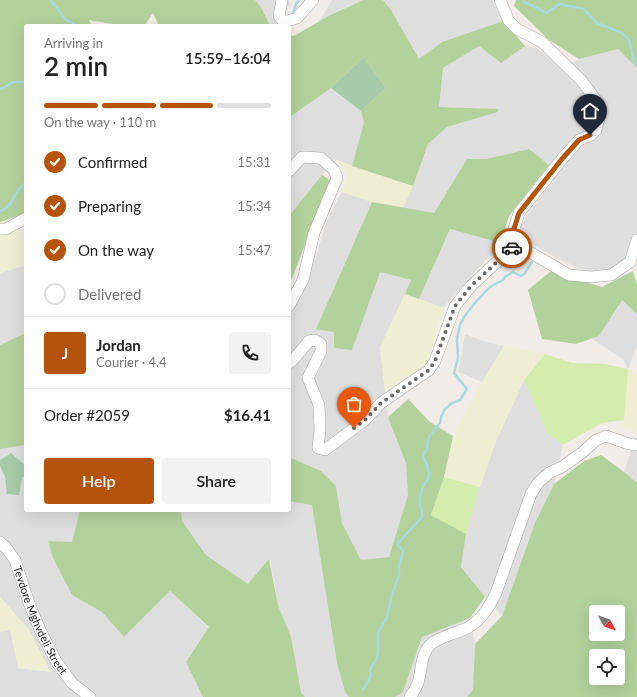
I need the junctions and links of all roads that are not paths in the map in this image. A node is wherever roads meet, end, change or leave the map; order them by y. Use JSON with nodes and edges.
{"nodes":[{"id":1,"x":282,"y":0,"type":"edge"},
{"id":2,"x":313,"y":0,"type":"edge"},
{"id":3,"x":500,"y":0,"type":"edge"},
{"id":4,"x":291,"y":169,"type":"edge"},
{"id":5,"x":24,"y":219,"type":"edge"},
{"id":6,"x":0,"y":229,"type":"edge"},
{"id":7,"x":637,"y":240,"type":"edge"},
{"id":8,"x":516,"y":244,"type":"junction"},
{"id":9,"x":291,"y":302,"type":"edge"},
{"id":10,"x":291,"y":361,"type":"edge"},
{"id":11,"x":637,"y":445,"type":"edge"},
{"id":12,"x":0,"y":542,"type":"edge"},
{"id":13,"x":87,"y":696,"type":"edge"},
{"id":14,"x":410,"y":697,"type":"edge"}],
"edges":[{"from":1,"to":2,"type":"street"},
{"from":3,"to":8,"type":"street"},
{"from":4,"to":9,"type":"street"},
{"from":5,"to":6,"type":"street"},
{"from":7,"to":8,"type":"street"},
{"from":8,"to":10,"type":"street"},
{"from":11,"to":14,"type":"street"},
{"from":12,"to":13,"type":"street","name":"Tevdore Mghvdeli Street"}]}
